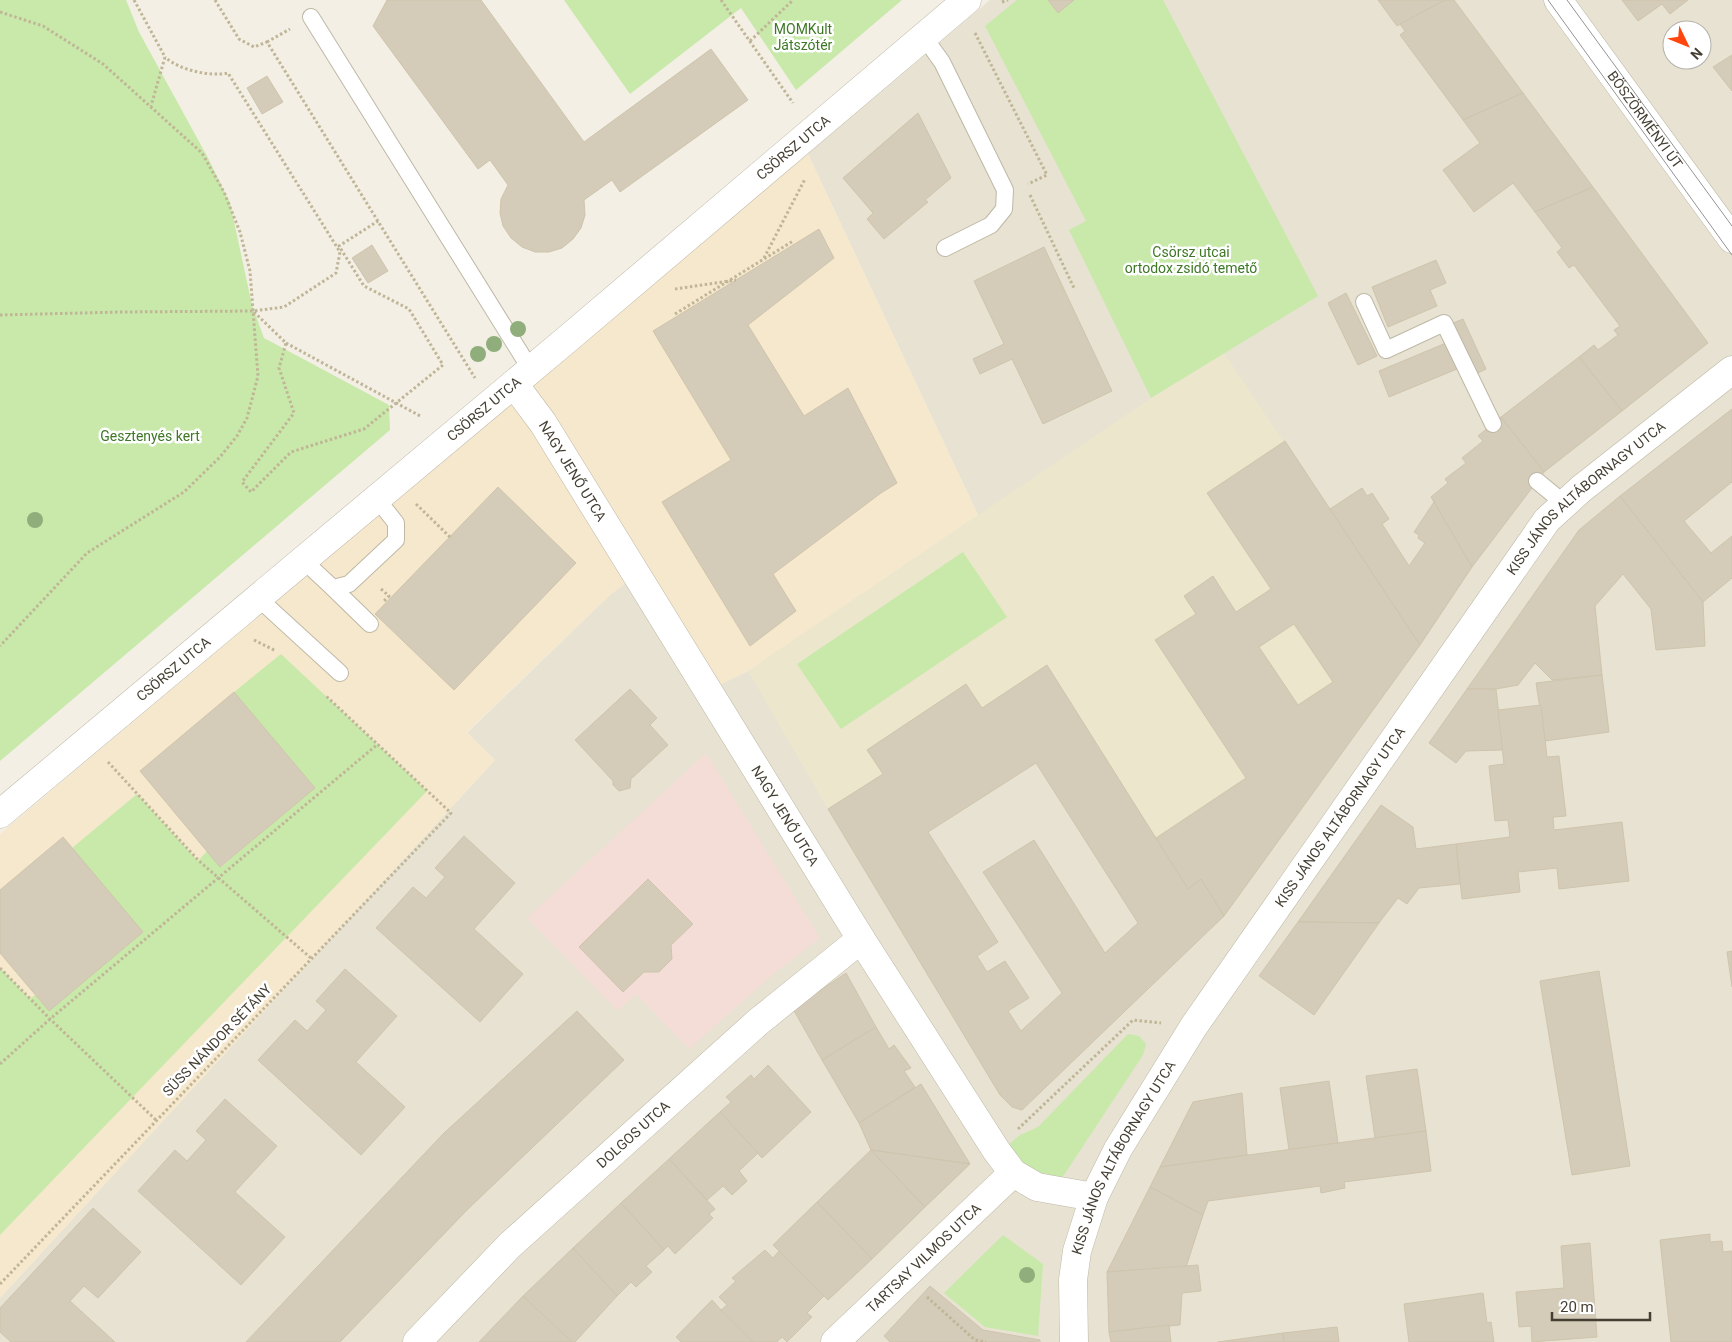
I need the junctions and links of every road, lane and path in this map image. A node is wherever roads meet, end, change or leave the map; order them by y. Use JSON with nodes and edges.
{"nodes":[{"id":1,"x":134,"y":0,"type":"edge"},
{"id":2,"x":215,"y":0,"type":"edge"},
{"id":3,"x":721,"y":0,"type":"edge"},
{"id":4,"x":793,"y":0,"type":"edge"},
{"id":5,"x":967,"y":0,"type":"edge"},
{"id":6,"x":1008,"y":0,"type":"edge"},
{"id":7,"x":1558,"y":0,"type":"edge"},
{"id":8,"x":1002,"y":2,"type":"dead end"},
{"id":9,"x":0,"y":12,"type":"edge"},
{"id":10,"x":310,"y":17,"type":"dead end"},
{"id":11,"x":972,"y":28,"type":"dead end"},
{"id":12,"x":924,"y":37,"type":"junction"},
{"id":13,"x":750,"y":41,"type":"junction"},
{"id":14,"x":165,"y":57,"type":"junction"},
{"id":15,"x":794,"y":102,"type":"dead end"},
{"id":16,"x":151,"y":106,"type":"junction"},
{"id":17,"x":807,"y":172,"type":"dead end"},
{"id":18,"x":1026,"y":185,"type":"dead end"},
{"id":19,"x":1030,"y":194,"type":"dead end"},
{"id":20,"x":378,"y":221,"type":"junction"},
{"id":21,"x":1732,"y":239,"type":"edge"},
{"id":22,"x":793,"y":241,"type":"dead end"},
{"id":23,"x":945,"y":248,"type":"dead end"},
{"id":24,"x":764,"y":259,"type":"junction"},
{"id":25,"x":736,"y":280,"type":"dead end"},
{"id":26,"x":1074,"y":288,"type":"dead end"},
{"id":27,"x":671,"y":289,"type":"dead end"},
{"id":28,"x":1364,"y":302,"type":"dead end"},
{"id":29,"x":253,"y":311,"type":"junction"},
{"id":30,"x":675,"y":314,"type":"dead end"},
{"id":31,"x":0,"y":315,"type":"edge"},
{"id":32,"x":286,"y":343,"type":"junction"},
{"id":33,"x":1732,"y":370,"type":"edge"},
{"id":34,"x":522,"y":377,"type":"junction"},
{"id":35,"x":475,"y":378,"type":"dead end"},
{"id":36,"x":397,"y":403,"type":"junction"},
{"id":37,"x":422,"y":418,"type":"dead end"},
{"id":38,"x":1493,"y":424,"type":"dead end"},
{"id":39,"x":1537,"y":481,"type":"dead end"},
{"id":40,"x":377,"y":499,"type":"junction"},
{"id":41,"x":414,"y":501,"type":"dead end"},
{"id":42,"x":1565,"y":504,"type":"junction"},
{"id":43,"x":450,"y":537,"type":"dead end"},
{"id":44,"x":304,"y":561,"type":"junction"},
{"id":45,"x":333,"y":588,"type":"junction"},
{"id":46,"x":258,"y":598,"type":"junction"},
{"id":47,"x":370,"y":624,"type":"dead end"},
{"id":48,"x":252,"y":638,"type":"dead end"},
{"id":49,"x":0,"y":646,"type":"edge"},
{"id":50,"x":281,"y":654,"type":"dead end"},
{"id":51,"x":340,"y":673,"type":"dead end"},
{"id":52,"x":322,"y":692,"type":"dead end"},
{"id":53,"x":378,"y":744,"type":"junction"},
{"id":54,"x":106,"y":759,"type":"dead end"},
{"id":55,"x":0,"y":814,"type":"edge"},
{"id":56,"x":218,"y":878,"type":"junction"},
{"id":57,"x":861,"y":939,"type":"junction"},
{"id":58,"x":312,"y":959,"type":"junction"},
{"id":59,"x":0,"y":968,"type":"edge"},
{"id":60,"x":50,"y":1020,"type":"junction"},
{"id":61,"x":1194,"y":1026,"type":"junction"},
{"id":62,"x":0,"y":1064,"type":"edge"},
{"id":63,"x":156,"y":1120,"type":"junction"},
{"id":64,"x":996,"y":1150,"type":"junction"},
{"id":65,"x":1013,"y":1173,"type":"junction"},
{"id":66,"x":1094,"y":1197,"type":"junction"},
{"id":67,"x":902,"y":1275,"type":"junction"},
{"id":68,"x":0,"y":1284,"type":"edge"},
{"id":69,"x":417,"y":1342,"type":"edge"},
{"id":70,"x":835,"y":1342,"type":"edge"},
{"id":71,"x":986,"y":1342,"type":"edge"},
{"id":72,"x":1074,"y":1342,"type":"edge"}],
"edges":[{"from":1,"to":14,"type":"path"},
{"from":2,"to":20,"type":"path"},
{"from":3,"to":13,"type":"path"},
{"from":4,"to":13,"type":"path"},
{"from":5,"to":12,"type":"street","name":"CSÖRSZ UTCA"},
{"from":6,"to":8,"type":"path"},
{"from":7,"to":21,"type":"street","name":"BÖSZÖRMÉNYI ÚT"},
{"from":9,"to":16,"type":"path"},
{"from":10,"to":34,"type":"lane"},
{"from":11,"to":18,"type":"path"},
{"from":12,"to":23,"type":"lane"},
{"from":12,"to":34,"type":"street","name":"CSÖRSZ UTCA"},
{"from":13,"to":15,"type":"path"},
{"from":14,"to":16,"type":"path"},
{"from":14,"to":29,"type":"path"},
{"from":16,"to":29,"type":"path"},
{"from":17,"to":24,"type":"path"},
{"from":19,"to":26,"type":"path"},
{"from":20,"to":35,"type":"path"},
{"from":20,"to":36,"type":"path"},
{"from":22,"to":24,"type":"path"},
{"from":24,"to":30,"type":"path"},
{"from":25,"to":27,"type":"path"},
{"from":28,"to":38,"type":"lane"},
{"from":29,"to":31,"type":"path"},
{"from":29,"to":32,"type":"path"},
{"from":29,"to":49,"type":"path"},
{"from":32,"to":36,"type":"path"},
{"from":32,"to":36,"type":"path"},
{"from":33,"to":42,"type":"street","name":"KISS JÁNOS ALTÁBORNAGY UTCA"},
{"from":34,"to":40,"type":"street","name":"CSÖRSZ UTCA"},
{"from":34,"to":57,"type":"street","name":"NAGY JENŐ UTCA"},
{"from":36,"to":37,"type":"path"},
{"from":39,"to":42,"type":"lane"},
{"from":40,"to":44,"type":"street","name":"CSÖRSZ UTCA"},
{"from":40,"to":45,"type":"lane"},
{"from":41,"to":43,"type":"path"},
{"from":42,"to":61,"type":"street","name":"KISS JÁNOS ALTÁBORNAGY UTCA"},
{"from":44,"to":45,"type":"lane"},
{"from":44,"to":46,"type":"street","name":"CSÖRSZ UTCA"},
{"from":45,"to":47,"type":"lane"},
{"from":46,"to":51,"type":"lane"},
{"from":46,"to":55,"type":"street","name":"CSÖRSZ UTCA"},
{"from":48,"to":50,"type":"path"},
{"from":52,"to":53,"type":"path"},
{"from":53,"to":56,"type":"path"},
{"from":53,"to":58,"type":"path","name":"SÜSS NÁNDOR SÉTÁNY"},
{"from":54,"to":56,"type":"path"},
{"from":56,"to":58,"type":"path"},
{"from":56,"to":60,"type":"path"},
{"from":57,"to":64,"type":"street","name":"NAGY JENŐ UTCA"},
{"from":57,"to":69,"type":"street","name":"DOLGOS UTCA"},
{"from":58,"to":63,"type":"path","name":"SÜSS NÁNDOR SÉTÁNY"},
{"from":59,"to":60,"type":"path"},
{"from":60,"to":62,"type":"path"},
{"from":60,"to":63,"type":"path"},
{"from":61,"to":64,"type":"path"},
{"from":61,"to":66,"type":"street","name":"KISS JÁNOS ALTÁBORNAGY UTCA"},
{"from":63,"to":68,"type":"path","name":"SÜSS NÁNDOR SÉTÁNY"},
{"from":64,"to":65,"type":"street","name":"NAGY JENŐ UTCA"},
{"from":65,"to":66,"type":"street","name":"NAGY JENŐ UTCA"},
{"from":65,"to":67,"type":"street","name":"TARTSAY VILMOS UTCA"},
{"from":66,"to":72,"type":"street","name":"KISS JÁNOS ALTÁBORNAGY UTCA"},
{"from":67,"to":70,"type":"street","name":"TARTSAY VILMOS UTCA"},
{"from":67,"to":71,"type":"path"}]}
